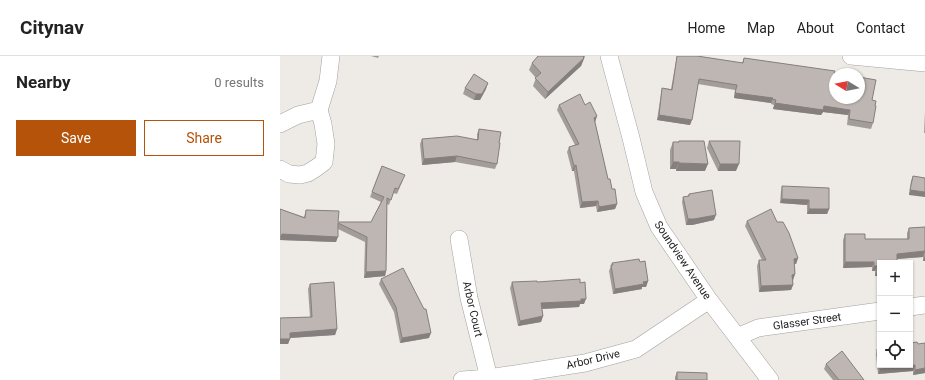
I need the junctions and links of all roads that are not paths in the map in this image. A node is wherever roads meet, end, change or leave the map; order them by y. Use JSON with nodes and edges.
{"nodes":[{"id":1,"x":331,"y":56,"type":"edge"},
{"id":2,"x":609,"y":56,"type":"edge"},
{"id":3,"x":859,"y":56,"type":"edge"},
{"id":4,"x":925,"y":63,"type":"edge"},
{"id":5,"x":319,"y":110,"type":"junction"},
{"id":6,"x":280,"y":124,"type":"edge"},
{"id":7,"x":280,"y":169,"type":"edge"},
{"id":8,"x":459,"y":239,"type":"dead end"},
{"id":9,"x":709,"y":300,"type":"junction"},
{"id":10,"x":925,"y":305,"type":"edge"},
{"id":11,"x":913,"y":307,"type":"edge"},
{"id":12,"x":877,"y":311,"type":"edge"},
{"id":13,"x":737,"y":337,"type":"junction"},
{"id":14,"x":489,"y":378,"type":"junction"},
{"id":15,"x":462,"y":380,"type":"edge"},
{"id":16,"x":770,"y":380,"type":"edge"}],
"edges":[{"from":1,"to":5,"type":"street"},
{"from":2,"to":9,"type":"street","name":"Soundview Avenue"},
{"from":3,"to":4,"type":"street"},
{"from":5,"to":6,"type":"street"},
{"from":5,"to":7,"type":"street"},
{"from":8,"to":14,"type":"street","name":"Arbor Court"},
{"from":9,"to":13,"type":"street","name":"Soundview Avenue"},
{"from":9,"to":14,"type":"street","name":"Arbor Drive"},
{"from":10,"to":11,"type":"street"},
{"from":12,"to":13,"type":"street","name":"Glasser Street"},
{"from":13,"to":16,"type":"street","name":"Soundview Avenue"},
{"from":14,"to":15,"type":"street","name":"Arbor Drive"}]}
